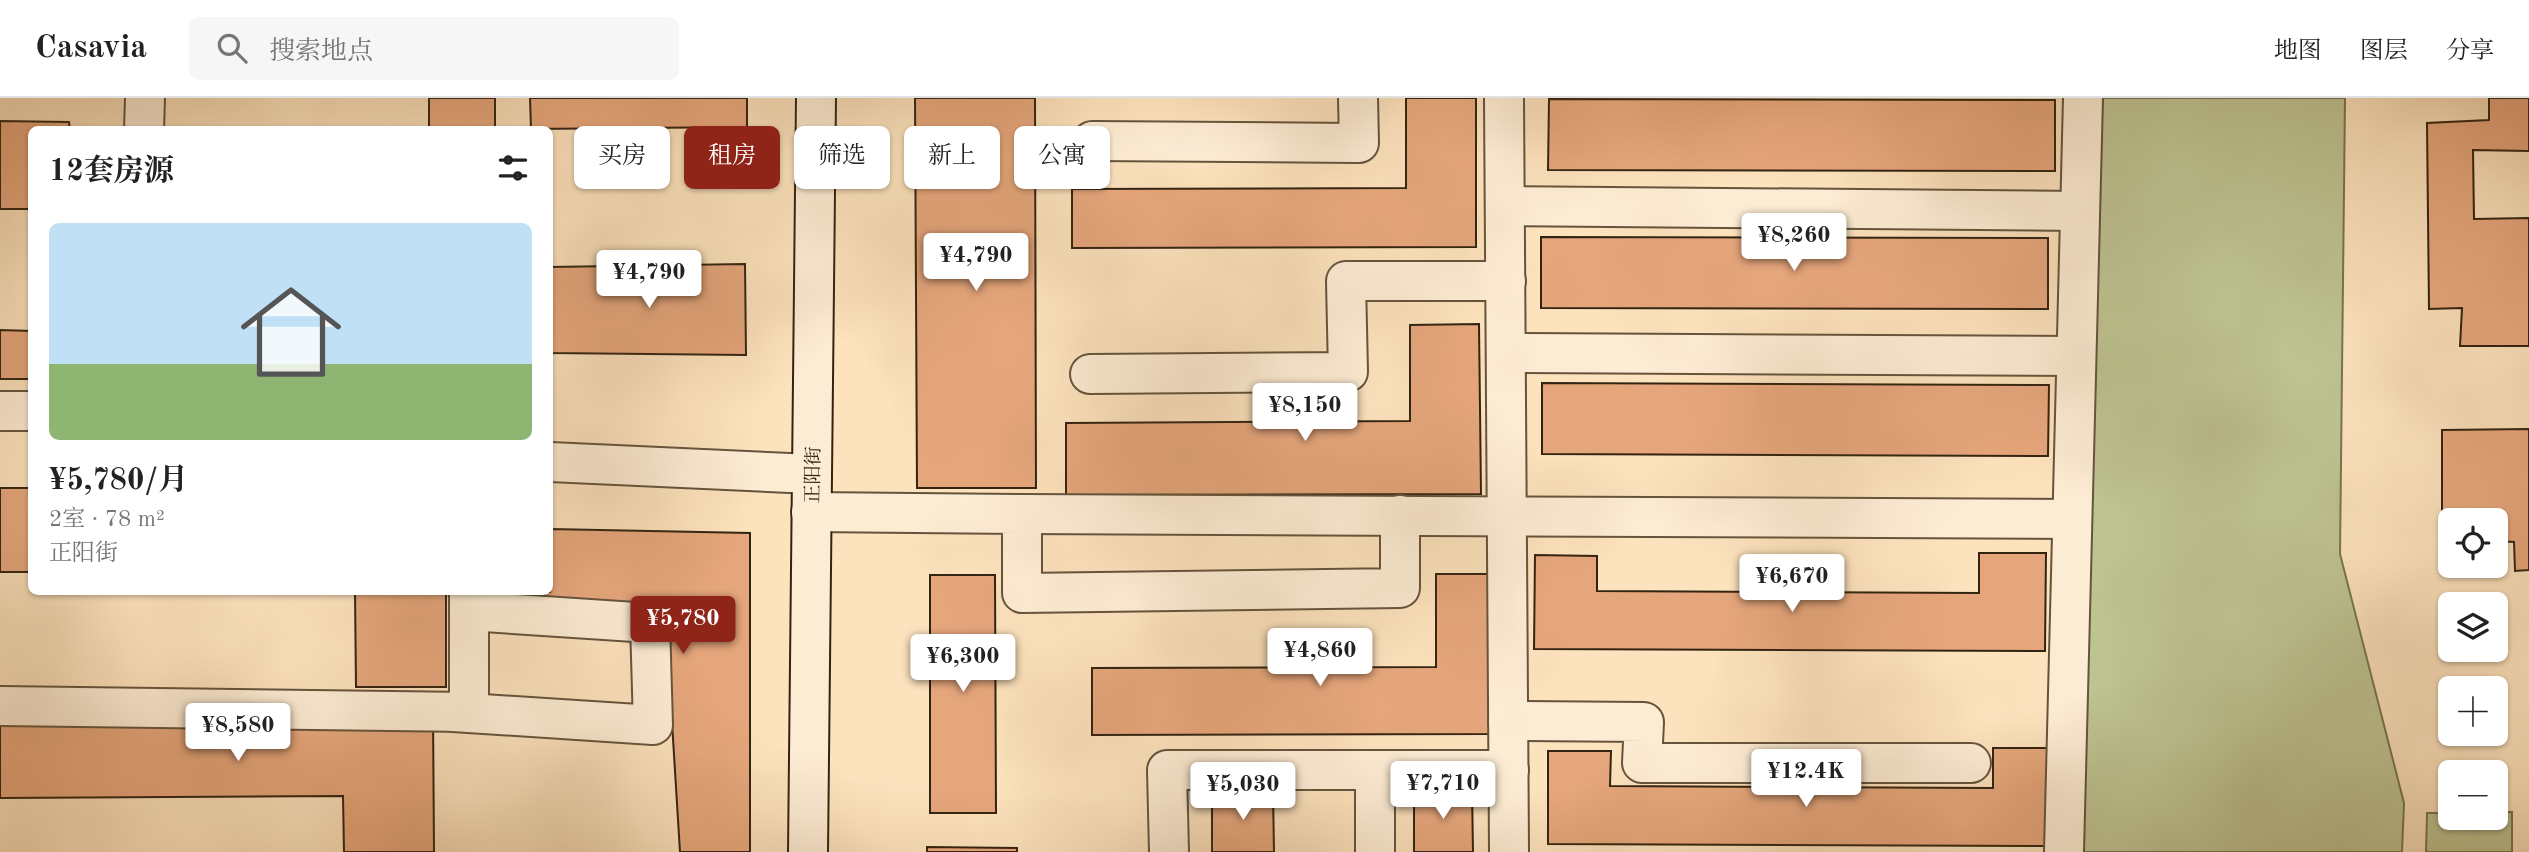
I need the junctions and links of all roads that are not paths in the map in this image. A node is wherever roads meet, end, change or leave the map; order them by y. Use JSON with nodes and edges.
{"nodes":[{"id":1,"x":145,"y":98,"type":"edge"},
{"id":2,"x":816,"y":98,"type":"edge"},
{"id":3,"x":1358,"y":98,"type":"edge"},
{"id":4,"x":1504,"y":98,"type":"edge"},
{"id":5,"x":2083,"y":98,"type":"edge"},
{"id":6,"x":145,"y":126,"type":"edge"},
{"id":7,"x":1110,"y":141,"type":"edge"},
{"id":8,"x":1505,"y":206,"type":"junction"},
{"id":9,"x":2080,"y":211,"type":"junction"},
{"id":10,"x":1506,"y":281,"type":"junction"},
{"id":11,"x":1506,"y":353,"type":"junction"},
{"id":12,"x":2076,"y":356,"type":"junction"},
{"id":13,"x":1090,"y":374,"type":"dead end"},
{"id":14,"x":0,"y":411,"type":"edge"},
{"id":15,"x":28,"y":411,"type":"edge"},
{"id":16,"x":553,"y":462,"type":"edge"},
{"id":17,"x":812,"y":474,"type":"junction"},
{"id":18,"x":811,"y":512,"type":"junction"},
{"id":19,"x":1022,"y":513,"type":"junction"},
{"id":20,"x":1400,"y":515,"type":"junction"},
{"id":21,"x":1507,"y":517,"type":"junction"},
{"id":22,"x":2072,"y":519,"type":"junction"},
{"id":23,"x":469,"y":601,"type":"edge"},
{"id":24,"x":0,"y":706,"type":"edge"},
{"id":25,"x":453,"y":712,"type":"junction"},
{"id":26,"x":1508,"y":721,"type":"junction"},
{"id":27,"x":1971,"y":763,"type":"dead end"},
{"id":28,"x":1375,"y":770,"type":"junction"},
{"id":29,"x":1508,"y":770,"type":"junction"},
{"id":30,"x":808,"y":852,"type":"edge"},
{"id":31,"x":1169,"y":852,"type":"edge"},
{"id":32,"x":1375,"y":852,"type":"edge"},
{"id":33,"x":1509,"y":852,"type":"edge"},
{"id":34,"x":2064,"y":852,"type":"edge"}],
"edges":[{"from":1,"to":6,"type":"street"},
{"from":2,"to":17,"type":"street","name":"正阳街"},
{"from":3,"to":7,"type":"street"},
{"from":4,"to":8,"type":"street"},
{"from":5,"to":9,"type":"street"},
{"from":8,"to":9,"type":"street"},
{"from":8,"to":10,"type":"street"},
{"from":9,"to":12,"type":"street"},
{"from":10,"to":11,"type":"street"},
{"from":10,"to":13,"type":"street"},
{"from":11,"to":12,"type":"street"},
{"from":11,"to":21,"type":"street"},
{"from":12,"to":22,"type":"street"},
{"from":14,"to":15,"type":"street"},
{"from":16,"to":17,"type":"street"},
{"from":17,"to":18,"type":"street","name":"正阳街"},
{"from":18,"to":19,"type":"street"},
{"from":18,"to":30,"type":"street","name":"正阳街"},
{"from":19,"to":20,"type":"street"},
{"from":19,"to":20,"type":"street"},
{"from":20,"to":21,"type":"street"},
{"from":21,"to":22,"type":"street"},
{"from":21,"to":26,"type":"street"},
{"from":22,"to":34,"type":"street"},
{"from":23,"to":25,"type":"street"},
{"from":23,"to":25,"type":"street"},
{"from":24,"to":25,"type":"street"},
{"from":26,"to":27,"type":"street"},
{"from":26,"to":29,"type":"street"},
{"from":28,"to":29,"type":"street"},
{"from":28,"to":31,"type":"street"},
{"from":28,"to":32,"type":"street"},
{"from":29,"to":33,"type":"street"}]}
